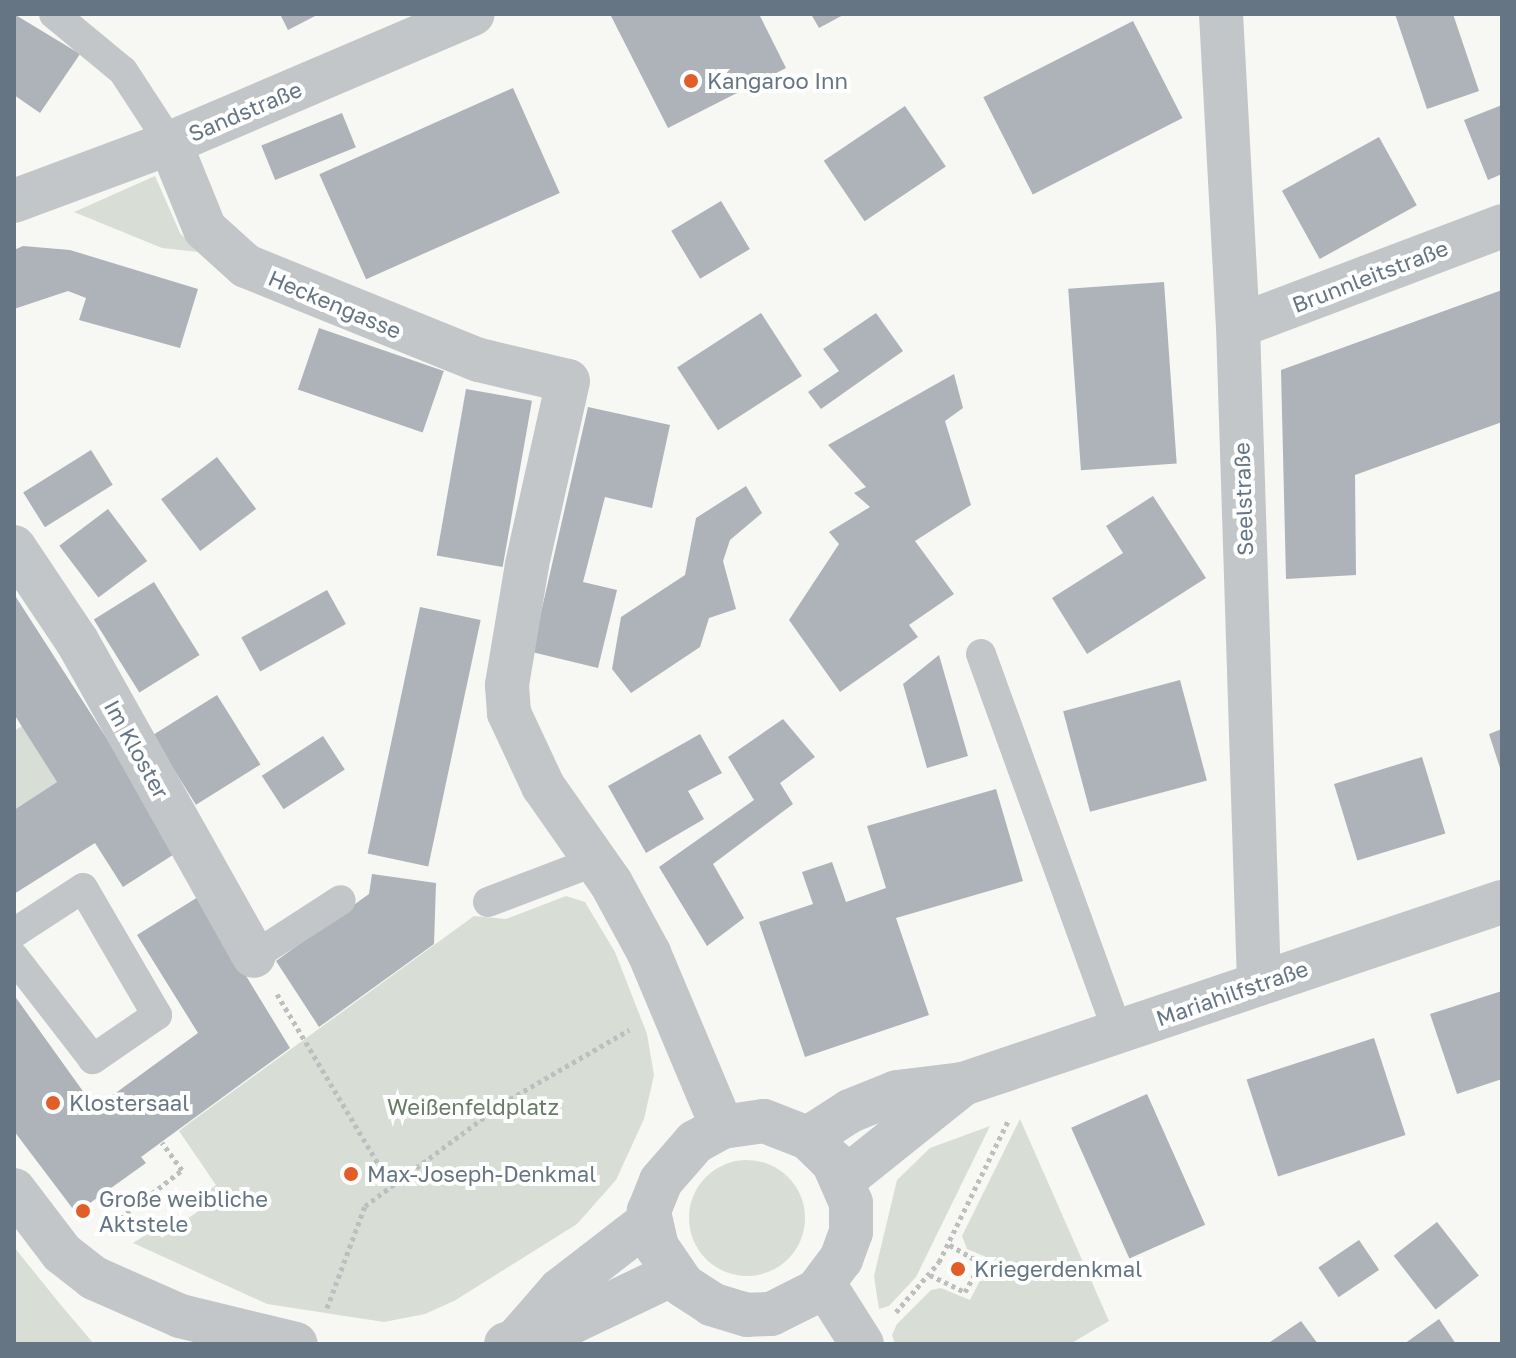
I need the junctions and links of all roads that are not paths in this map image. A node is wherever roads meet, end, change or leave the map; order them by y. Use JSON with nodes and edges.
{"nodes":[{"id":1,"x":54,"y":14,"type":"edge"},
{"id":2,"x":473,"y":14,"type":"edge"},
{"id":3,"x":1221,"y":14,"type":"edge"},
{"id":4,"x":170,"y":143,"type":"junction"},
{"id":5,"x":14,"y":201,"type":"edge"},
{"id":6,"x":1502,"y":226,"type":"edge"},
{"id":7,"x":1238,"y":326,"type":"junction"},
{"id":8,"x":14,"y":547,"type":"edge"},
{"id":9,"x":981,"y":654,"type":"dead end"},
{"id":10,"x":596,"y":861,"type":"junction"},
{"id":11,"x":341,"y":900,"type":"dead end"},
{"id":12,"x":488,"y":902,"type":"dead end"},
{"id":13,"x":1502,"y":902,"type":"edge"},
{"id":14,"x":14,"y":933,"type":"edge"},
{"id":15,"x":254,"y":956,"type":"joint"},
{"id":16,"x":14,"y":957,"type":"edge"},
{"id":17,"x":1259,"y":984,"type":"junction"},
{"id":18,"x":1118,"y":1032,"type":"junction"},
{"id":19,"x":963,"y":1084,"type":"junction"},
{"id":20,"x":722,"y":1127,"type":"junction"},
{"id":21,"x":808,"y":1138,"type":"junction"},
{"id":22,"x":843,"y":1180,"type":"junction"},
{"id":23,"x":14,"y":1190,"type":"edge"},
{"id":24,"x":648,"y":1222,"type":"junction"},
{"id":25,"x":673,"y":1274,"type":"junction"},
{"id":26,"x":824,"y":1284,"type":"junction"},
{"id":27,"x":180,"y":1316,"type":"junction"},
{"id":28,"x":783,"y":1329,"type":"edge"},
{"id":29,"x":876,"y":1330,"type":"edge"},
{"id":30,"x":513,"y":1340,"type":"edge"},
{"id":31,"x":218,"y":1344,"type":"edge"},
{"id":32,"x":296,"y":1344,"type":"edge"}],
"edges":[{"from":1,"to":4,"type":"lane"},
{"from":2,"to":4,"type":"street","name":"Sandstraße"},
{"from":3,"to":7,"type":"street","name":"Seelstraße"},
{"from":4,"to":5,"type":"street","name":"Sandstraße"},
{"from":4,"to":10,"type":"street","name":"Heckengasse"},
{"from":6,"to":7,"type":"street","name":"Brunnleitstraße"},
{"from":7,"to":17,"type":"street","name":"Seelstraße"},
{"from":8,"to":15,"type":"street","name":"Im Kloster"},
{"from":9,"to":18,"type":"lane"},
{"from":10,"to":12,"type":"lane"},
{"from":10,"to":20,"type":"street"},
{"from":11,"to":15,"type":"lane"},
{"from":13,"to":17,"type":"street","name":"Mariahilfstraße"},
{"from":14,"to":16,"type":"lane"},
{"from":17,"to":18,"type":"street","name":"Mariahilfstraße"},
{"from":18,"to":19,"type":"street","name":"Mariahilfstraße"},
{"from":19,"to":21,"type":"street","name":"Mariahilfstraße"},
{"from":19,"to":22,"type":"street","name":"Mariahilfstraße"},
{"from":20,"to":21,"type":"street"},
{"from":20,"to":24,"type":"street"},
{"from":21,"to":22,"type":"street"},
{"from":22,"to":26,"type":"street"},
{"from":23,"to":27,"type":"street"},
{"from":24,"to":25,"type":"street"},
{"from":24,"to":30,"type":"street"},
{"from":25,"to":28,"type":"street"},
{"from":25,"to":30,"type":"street"},
{"from":26,"to":28,"type":"street"},
{"from":26,"to":29,"type":"street"},
{"from":27,"to":31,"type":"street"},
{"from":27,"to":32,"type":"street"}]}
